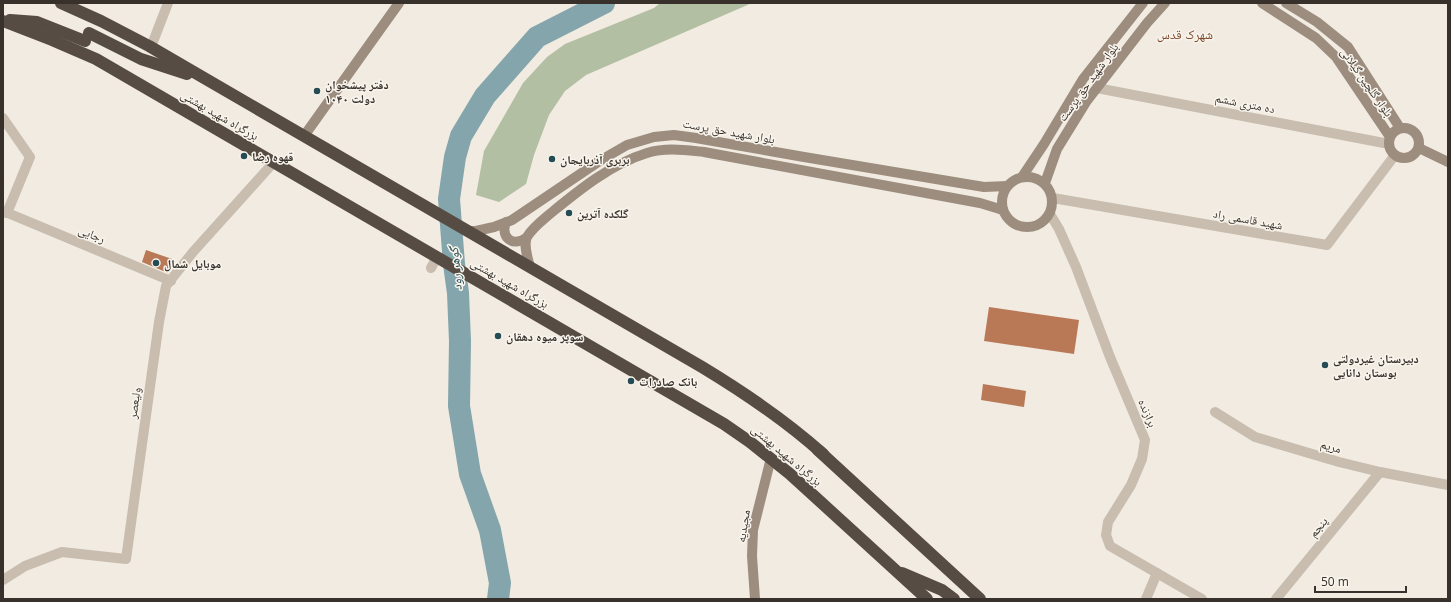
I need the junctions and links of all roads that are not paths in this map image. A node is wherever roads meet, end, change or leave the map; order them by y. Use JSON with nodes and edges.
{"nodes":[{"id":1,"x":61,"y":3,"type":"edge"},
{"id":2,"x":168,"y":3,"type":"edge"},
{"id":3,"x":399,"y":3,"type":"edge"},
{"id":4,"x":1143,"y":3,"type":"edge"},
{"id":5,"x":1165,"y":3,"type":"edge"},
{"id":6,"x":1286,"y":3,"type":"edge"},
{"id":7,"x":1264,"y":4,"type":"edge"},
{"id":8,"x":96,"y":18,"type":"junction"},
{"id":9,"x":3,"y":20,"type":"edge"},
{"id":10,"x":1317,"y":22,"type":"junction"},
{"id":11,"x":1307,"y":32,"type":"junction"},
{"id":12,"x":1114,"y":39,"type":"junction"},
{"id":13,"x":84,"y":42,"type":"junction"},
{"id":14,"x":152,"y":47,"type":"junction"},
{"id":15,"x":1127,"y":49,"type":"junction"},
{"id":16,"x":211,"y":81,"type":"junction"},
{"id":17,"x":1097,"y":88,"type":"junction"},
{"id":18,"x":3,"y":118,"type":"edge"},
{"id":19,"x":1400,"y":128,"type":"junction"},
{"id":20,"x":304,"y":136,"type":"junction"},
{"id":21,"x":1389,"y":140,"type":"junction"},
{"id":22,"x":1419,"y":148,"type":"junction"},
{"id":23,"x":1395,"y":156,"type":"junction"},
{"id":24,"x":825,"y":161,"type":"junction"},
{"id":25,"x":274,"y":162,"type":"junction"},
{"id":26,"x":1448,"y":162,"type":"edge"},
{"id":27,"x":822,"y":174,"type":"junction"},
{"id":28,"x":1022,"y":177,"type":"junction"},
{"id":29,"x":1045,"y":183,"type":"junction"},
{"id":30,"x":1007,"y":186,"type":"junction"},
{"id":31,"x":1053,"y":198,"type":"junction"},
{"id":32,"x":1003,"y":210,"type":"junction"},
{"id":33,"x":5,"y":212,"type":"edge"},
{"id":34,"x":1050,"y":214,"type":"junction"},
{"id":35,"x":506,"y":222,"type":"junction"},
{"id":36,"x":468,"y":231,"type":"junction"},
{"id":37,"x":526,"y":238,"type":"junction"},
{"id":38,"x":432,"y":254,"type":"junction"},
{"id":39,"x":530,"y":267,"type":"junction"},
{"id":40,"x":431,"y":268,"type":"dead end"},
{"id":41,"x":171,"y":281,"type":"junction"},
{"id":42,"x":1215,"y":412,"type":"dead end"},
{"id":43,"x":771,"y":458,"type":"junction"},
{"id":44,"x":1380,"y":472,"type":"junction"},
{"id":45,"x":1448,"y":484,"type":"edge"},
{"id":46,"x":894,"y":569,"type":"junction"},
{"id":47,"x":1157,"y":573,"type":"junction"},
{"id":48,"x":3,"y":580,"type":"edge"},
{"id":49,"x":755,"y":599,"type":"edge"},
{"id":50,"x":926,"y":599,"type":"edge"},
{"id":51,"x":954,"y":599,"type":"edge"},
{"id":52,"x":980,"y":599,"type":"edge"},
{"id":53,"x":1146,"y":599,"type":"edge"},
{"id":54,"x":1202,"y":599,"type":"edge"},
{"id":55,"x":1276,"y":599,"type":"edge"}],
"edges":[{"from":1,"to":8,"type":"highway","name":"بزرگراه شهید بهشتی"},
{"from":2,"to":14,"type":"street"},
{"from":3,"to":20,"type":"street"},
{"from":4,"to":12,"type":"street","name":"بلوار شهید حق پرست"},
{"from":5,"to":15,"type":"street","name":"بلوار شهید حق پرست"},
{"from":6,"to":10,"type":"street","name":"بلوار گلچین گیلانی"},
{"from":7,"to":11,"type":"street","name":"بلوار گلچین گیلانی"},
{"from":8,"to":13,"type":"highway"},
{"from":8,"to":14,"type":"highway","name":"بزرگراه شهید بهشتی"},
{"from":9,"to":13,"type":"highway","name":"بزرگراه شهید بهشتی"},
{"from":10,"to":11,"type":"street"},
{"from":10,"to":19,"type":"street","name":"بلوار گلچین گیلانی"},
{"from":11,"to":21,"type":"street","name":"بلوار گلچین گیلانی"},
{"from":12,"to":15,"type":"street"},
{"from":12,"to":28,"type":"street","name":"بلوار شهید حق پرست"},
{"from":13,"to":16,"type":"highway"},
{"from":13,"to":25,"type":"highway","name":"بزرگراه شهید بهشتی"},
{"from":14,"to":16,"type":"highway","name":"بزرگراه شهید بهشتی"},
{"from":15,"to":17,"type":"street","name":"بلوار شهید حق پرست"},
{"from":16,"to":20,"type":"highway","name":"بزرگراه شهید بهشتی"},
{"from":17,"to":21,"type":"street","name":"ده متری ششم"},
{"from":17,"to":29,"type":"street","name":"بلوار شهید حق پرست"},
{"from":18,"to":33,"type":"street"},
{"from":19,"to":21,"type":"street"},
{"from":19,"to":22,"type":"street"},
{"from":20,"to":36,"type":"highway","name":"بزرگراه شهید بهشتی"},
{"from":21,"to":23,"type":"street"},
{"from":22,"to":23,"type":"street"},
{"from":22,"to":26,"type":"street"},
{"from":23,"to":31,"type":"street","name":"شهید قاسمی راد"},
{"from":24,"to":27,"type":"street"},
{"from":24,"to":30,"type":"street","name":"بلوار شهید حق پرست"},
{"from":24,"to":35,"type":"street","name":"بلوار شهید حق پرست"},
{"from":25,"to":38,"type":"highway","name":"بزرگراه شهید بهشتی"},
{"from":25,"to":41,"type":"street","name":"ولیعصر"},
{"from":27,"to":32,"type":"street"},
{"from":27,"to":37,"type":"street"},
{"from":28,"to":29,"type":"street"},
{"from":28,"to":30,"type":"street"},
{"from":29,"to":31,"type":"street"},
{"from":30,"to":32,"type":"street"},
{"from":31,"to":34,"type":"street"},
{"from":32,"to":34,"type":"street"},
{"from":33,"to":41,"type":"street","name":"رجایی"},
{"from":34,"to":47,"type":"street","name":"برازنده"},
{"from":35,"to":36,"type":"street","name":"بلوار شهید حق پرست"},
{"from":35,"to":37,"type":"street"},
{"from":36,"to":39,"type":"highway","name":"بزرگراه شهید بهشتی"},
{"from":37,"to":39,"type":"street"},
{"from":38,"to":40,"type":"street"},
{"from":38,"to":43,"type":"highway","name":"بزرگراه شهید بهشتی"},
{"from":39,"to":52,"type":"highway","name":"بزرگراه شهید بهشتی"},
{"from":41,"to":48,"type":"street","name":"ولیعصر"},
{"from":42,"to":44,"type":"street","name":"مریم"},
{"from":43,"to":46,"type":"highway","name":"بزرگراه شهید بهشتی"},
{"from":43,"to":49,"type":"street","name":"مجیدیه"},
{"from":44,"to":45,"type":"street","name":"مریم"},
{"from":44,"to":55,"type":"street","name":"پنجم"},
{"from":46,"to":50,"type":"highway","name":"بزرگراه شهید بهشتی"},
{"from":46,"to":51,"type":"highway"},
{"from":47,"to":53,"type":"street"},
{"from":47,"to":54,"type":"street","name":"برازنده"}]}
